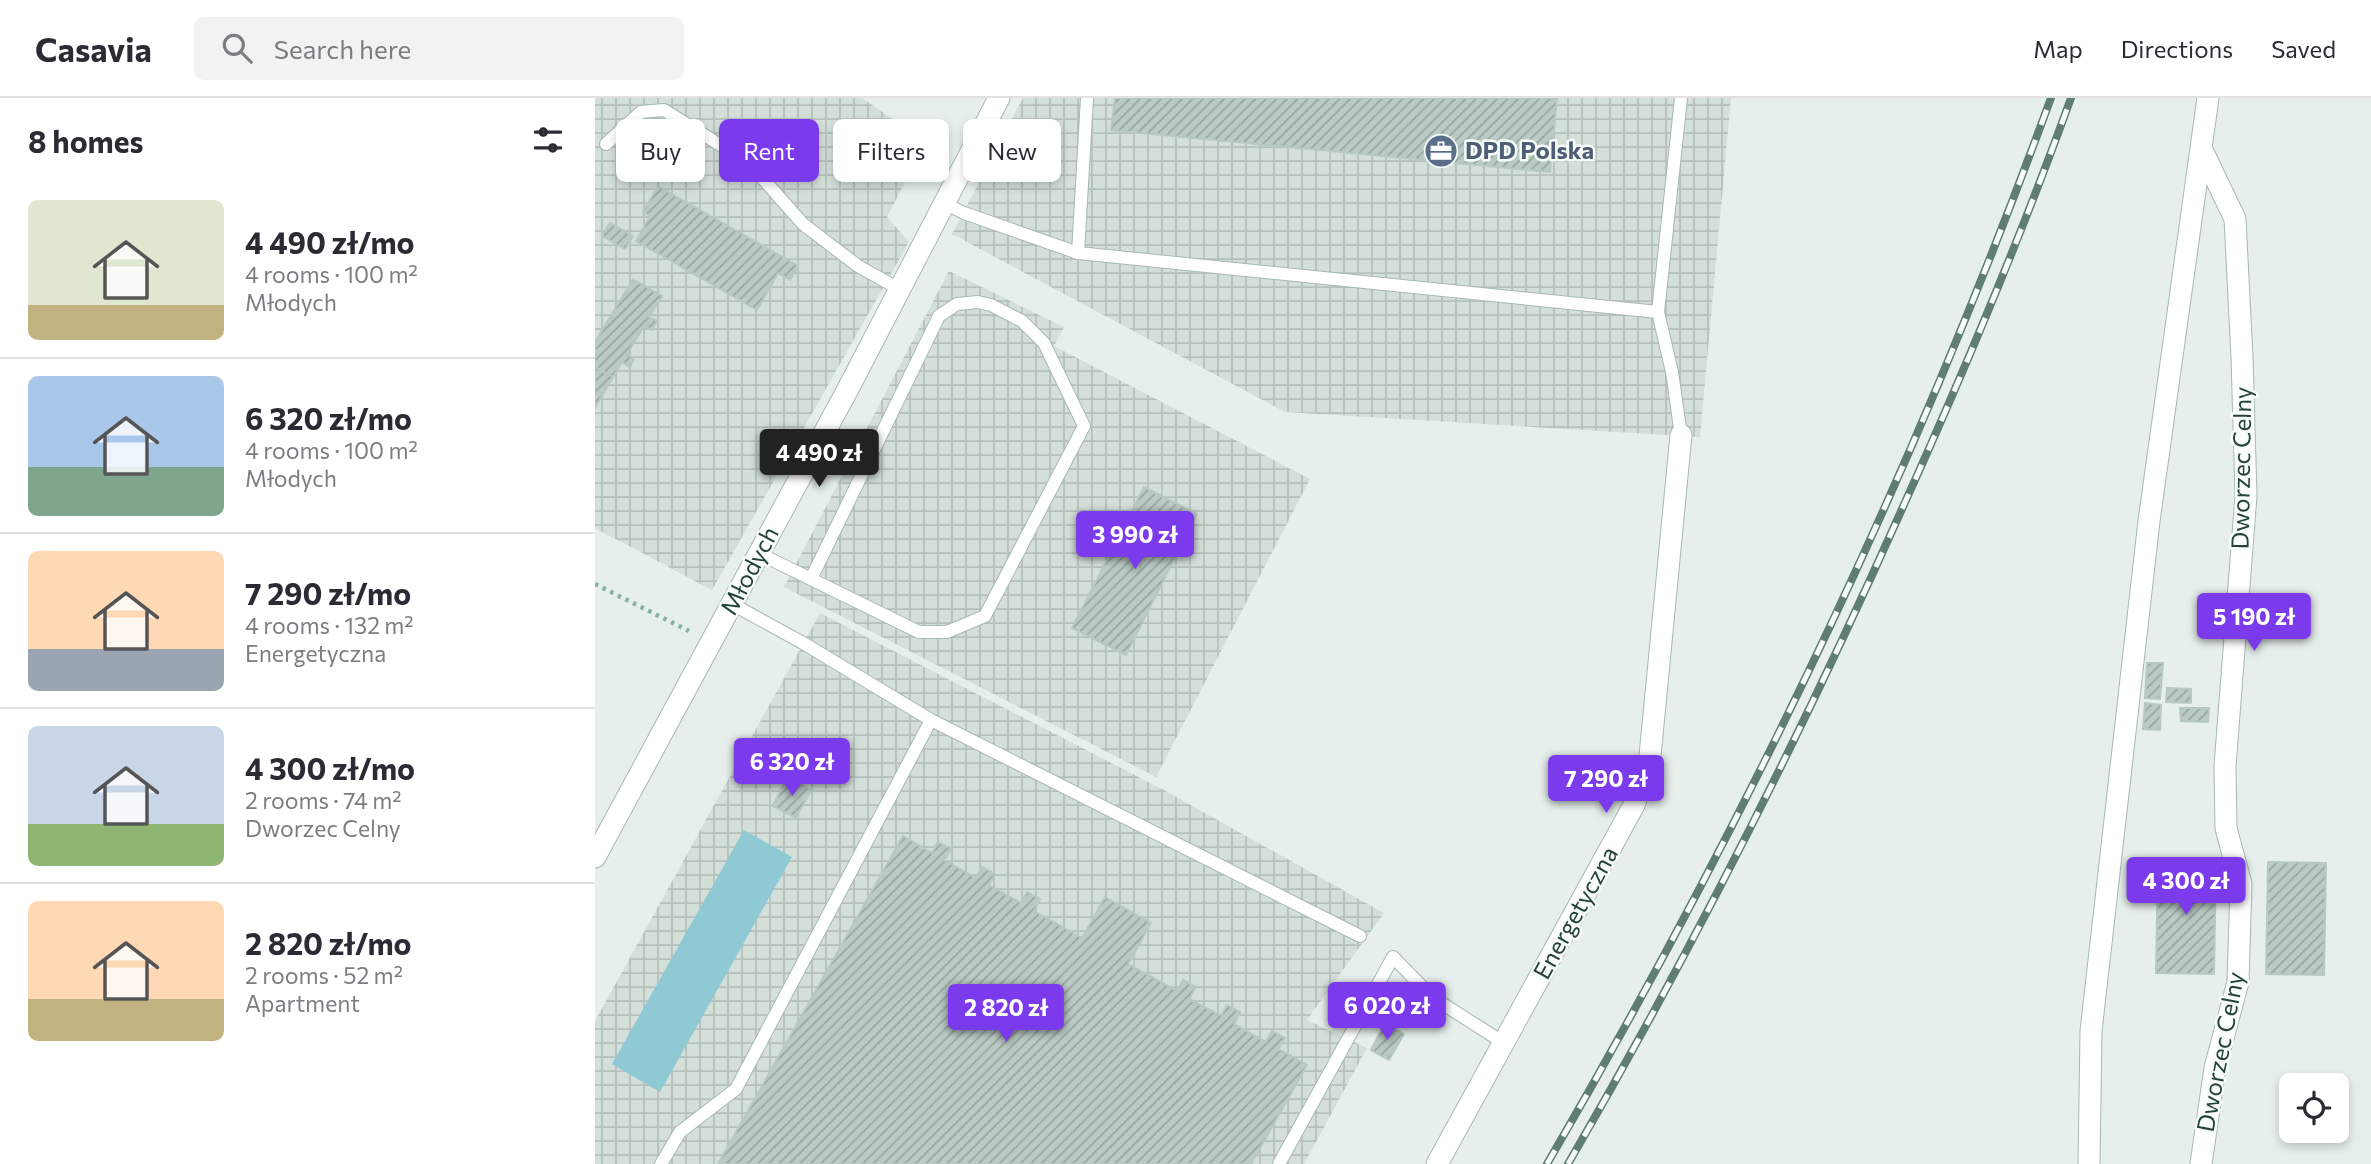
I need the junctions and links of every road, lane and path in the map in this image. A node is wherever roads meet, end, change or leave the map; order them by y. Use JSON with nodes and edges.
{"nodes":[{"id":1,"x":999,"y":98,"type":"edge"},
{"id":2,"x":1087,"y":98,"type":"edge"},
{"id":3,"x":1681,"y":98,"type":"edge"},
{"id":4,"x":2209,"y":98,"type":"edge"},
{"id":5,"x":606,"y":144,"type":"dead end"},
{"id":6,"x":2203,"y":152,"type":"junction"},
{"id":7,"x":946,"y":204,"type":"junction"},
{"id":8,"x":1078,"y":253,"type":"junction"},
{"id":9,"x":901,"y":289,"type":"junction"},
{"id":10,"x":1658,"y":312,"type":"junction"},
{"id":11,"x":1681,"y":435,"type":"joint"},
{"id":12,"x":760,"y":554,"type":"junction"},
{"id":13,"x":811,"y":579,"type":"junction"},
{"id":14,"x":595,"y":584,"type":"edge"},
{"id":15,"x":732,"y":604,"type":"junction"},
{"id":16,"x":712,"y":643,"type":"junction"},
{"id":17,"x":931,"y":720,"type":"junction"},
{"id":18,"x":595,"y":856,"type":"edge"},
{"id":19,"x":1360,"y":936,"type":"dead end"},
{"id":20,"x":1504,"y":1043,"type":"junction"},
{"id":21,"x":661,"y":1164,"type":"edge"},
{"id":22,"x":1279,"y":1164,"type":"edge"},
{"id":23,"x":1437,"y":1164,"type":"edge"},
{"id":24,"x":2089,"y":1164,"type":"edge"},
{"id":25,"x":2201,"y":1164,"type":"edge"}],
"edges":[{"from":1,"to":7,"type":"street","name":"Młodych"},
{"from":2,"to":8,"type":"lane"},
{"from":3,"to":10,"type":"lane"},
{"from":4,"to":6,"type":"street"},
{"from":5,"to":9,"type":"lane"},
{"from":6,"to":24,"type":"street"},
{"from":6,"to":25,"type":"street","name":"Dworzec Celny"},
{"from":7,"to":8,"type":"lane"},
{"from":7,"to":9,"type":"street","name":"Młodych"},
{"from":8,"to":10,"type":"lane"},
{"from":9,"to":12,"type":"street","name":"Młodych"},
{"from":10,"to":11,"type":"lane"},
{"from":11,"to":20,"type":"street","name":"Energetyczna"},
{"from":12,"to":13,"type":"lane"},
{"from":12,"to":15,"type":"street","name":"Młodych"},
{"from":13,"to":13,"type":"lane"},
{"from":14,"to":16,"type":"path"},
{"from":15,"to":16,"type":"street","name":"Młodych"},
{"from":15,"to":17,"type":"lane"},
{"from":16,"to":18,"type":"street","name":"Młodych"},
{"from":17,"to":19,"type":"lane"},
{"from":17,"to":21,"type":"lane"},
{"from":20,"to":22,"type":"lane"},
{"from":20,"to":23,"type":"street","name":"Energetyczna"}]}
